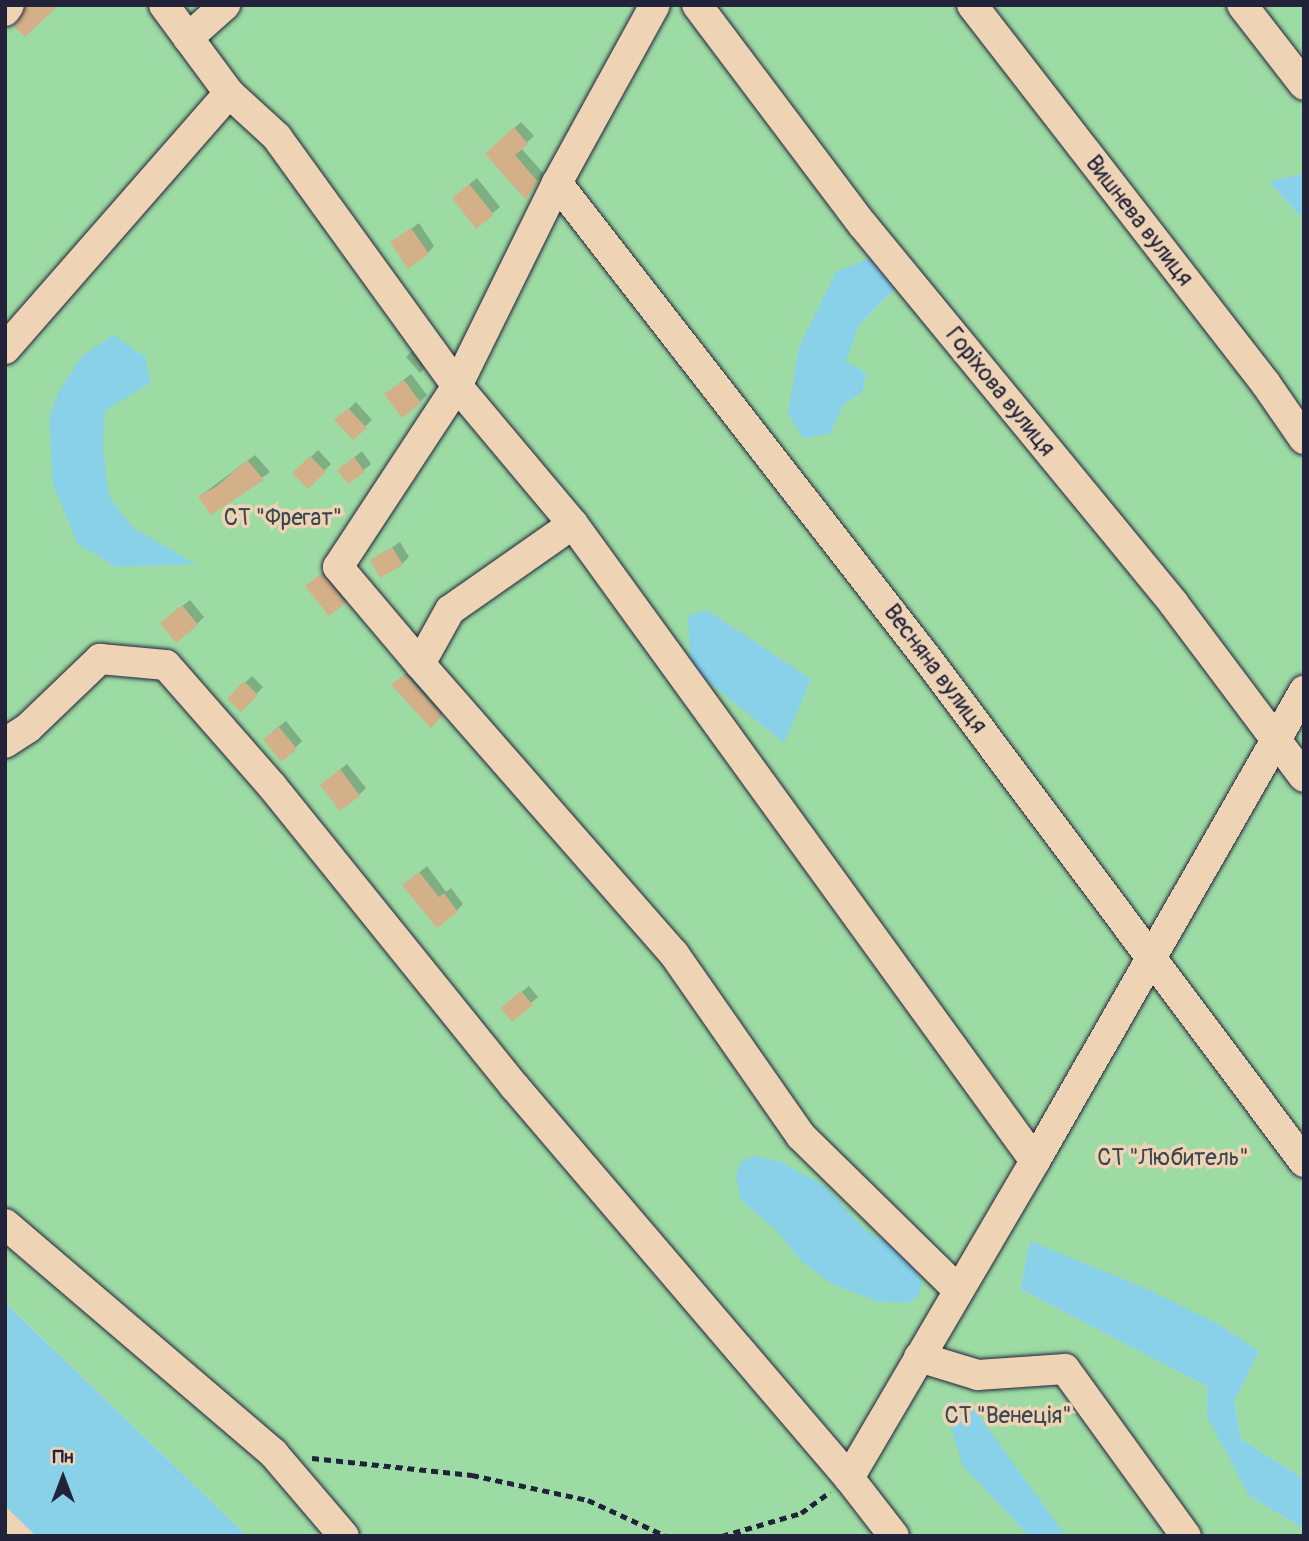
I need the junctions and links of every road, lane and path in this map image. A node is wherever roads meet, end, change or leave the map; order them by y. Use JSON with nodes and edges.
{"nodes":[{"id":1,"x":9,"y":5,"type":"edge"},
{"id":2,"x":164,"y":5,"type":"edge"},
{"id":3,"x":225,"y":5,"type":"edge"},
{"id":4,"x":655,"y":5,"type":"edge"},
{"id":5,"x":697,"y":5,"type":"edge"},
{"id":6,"x":972,"y":5,"type":"edge"},
{"id":7,"x":1242,"y":5,"type":"edge"},
{"id":8,"x":5,"y":11,"type":"edge"},
{"id":9,"x":188,"y":38,"type":"junction"},
{"id":10,"x":1304,"y":85,"type":"edge"},
{"id":11,"x":229,"y":93,"type":"junction"},
{"id":12,"x":557,"y":183,"type":"junction"},
{"id":13,"x":5,"y":349,"type":"edge"},
{"id":14,"x":457,"y":386,"type":"junction"},
{"id":15,"x":1304,"y":439,"type":"edge"},
{"id":16,"x":573,"y":524,"type":"junction"},
{"id":17,"x":419,"y":664,"type":"junction"},
{"id":18,"x":1304,"y":691,"type":"edge"},
{"id":19,"x":1278,"y":740,"type":"junction"},
{"id":20,"x":5,"y":743,"type":"edge"},
{"id":21,"x":1304,"y":777,"type":"edge"},
{"id":22,"x":1151,"y":954,"type":"junction"},
{"id":23,"x":1035,"y":1161,"type":"junction"},
{"id":24,"x":1304,"y":1162,"type":"edge"},
{"id":25,"x":5,"y":1224,"type":"edge"},
{"id":26,"x":958,"y":1290,"type":"junction"},
{"id":27,"x":919,"y":1357,"type":"junction"},
{"id":28,"x":272,"y":1453,"type":"junction"},
{"id":29,"x":849,"y":1478,"type":"junction"},
{"id":30,"x":344,"y":1536,"type":"edge"},
{"id":31,"x":666,"y":1536,"type":"edge"},
{"id":32,"x":722,"y":1536,"type":"edge"},
{"id":33,"x":894,"y":1536,"type":"edge"},
{"id":34,"x":1186,"y":1536,"type":"edge"}],
"edges":[{"from":1,"to":8,"type":"street"},
{"from":2,"to":9,"type":"street"},
{"from":3,"to":9,"type":"street"},
{"from":4,"to":12,"type":"street"},
{"from":5,"to":19,"type":"street","name":"Горіхова вулиця"},
{"from":6,"to":15,"type":"street","name":"Вишнева вулиця"},
{"from":7,"to":10,"type":"street"},
{"from":9,"to":11,"type":"street"},
{"from":11,"to":13,"type":"street"},
{"from":11,"to":14,"type":"street"},
{"from":12,"to":14,"type":"street"},
{"from":12,"to":22,"type":"street","name":"Весняна вулиця"},
{"from":14,"to":16,"type":"street"},
{"from":14,"to":17,"type":"street"},
{"from":16,"to":17,"type":"street"},
{"from":16,"to":23,"type":"street"},
{"from":17,"to":26,"type":"street"},
{"from":18,"to":19,"type":"street"},
{"from":19,"to":21,"type":"street","name":"Горіхова вулиця"},
{"from":19,"to":22,"type":"street"},
{"from":20,"to":29,"type":"street"},
{"from":22,"to":23,"type":"street"},
{"from":22,"to":24,"type":"street","name":"Весняна вулиця"},
{"from":23,"to":26,"type":"street"},
{"from":25,"to":28,"type":"street"},
{"from":26,"to":27,"type":"street"},
{"from":27,"to":29,"type":"street"},
{"from":27,"to":34,"type":"street"},
{"from":28,"to":30,"type":"street"},
{"from":28,"to":31,"type":"path"},
{"from":29,"to":32,"type":"path"},
{"from":29,"to":33,"type":"street"}]}
